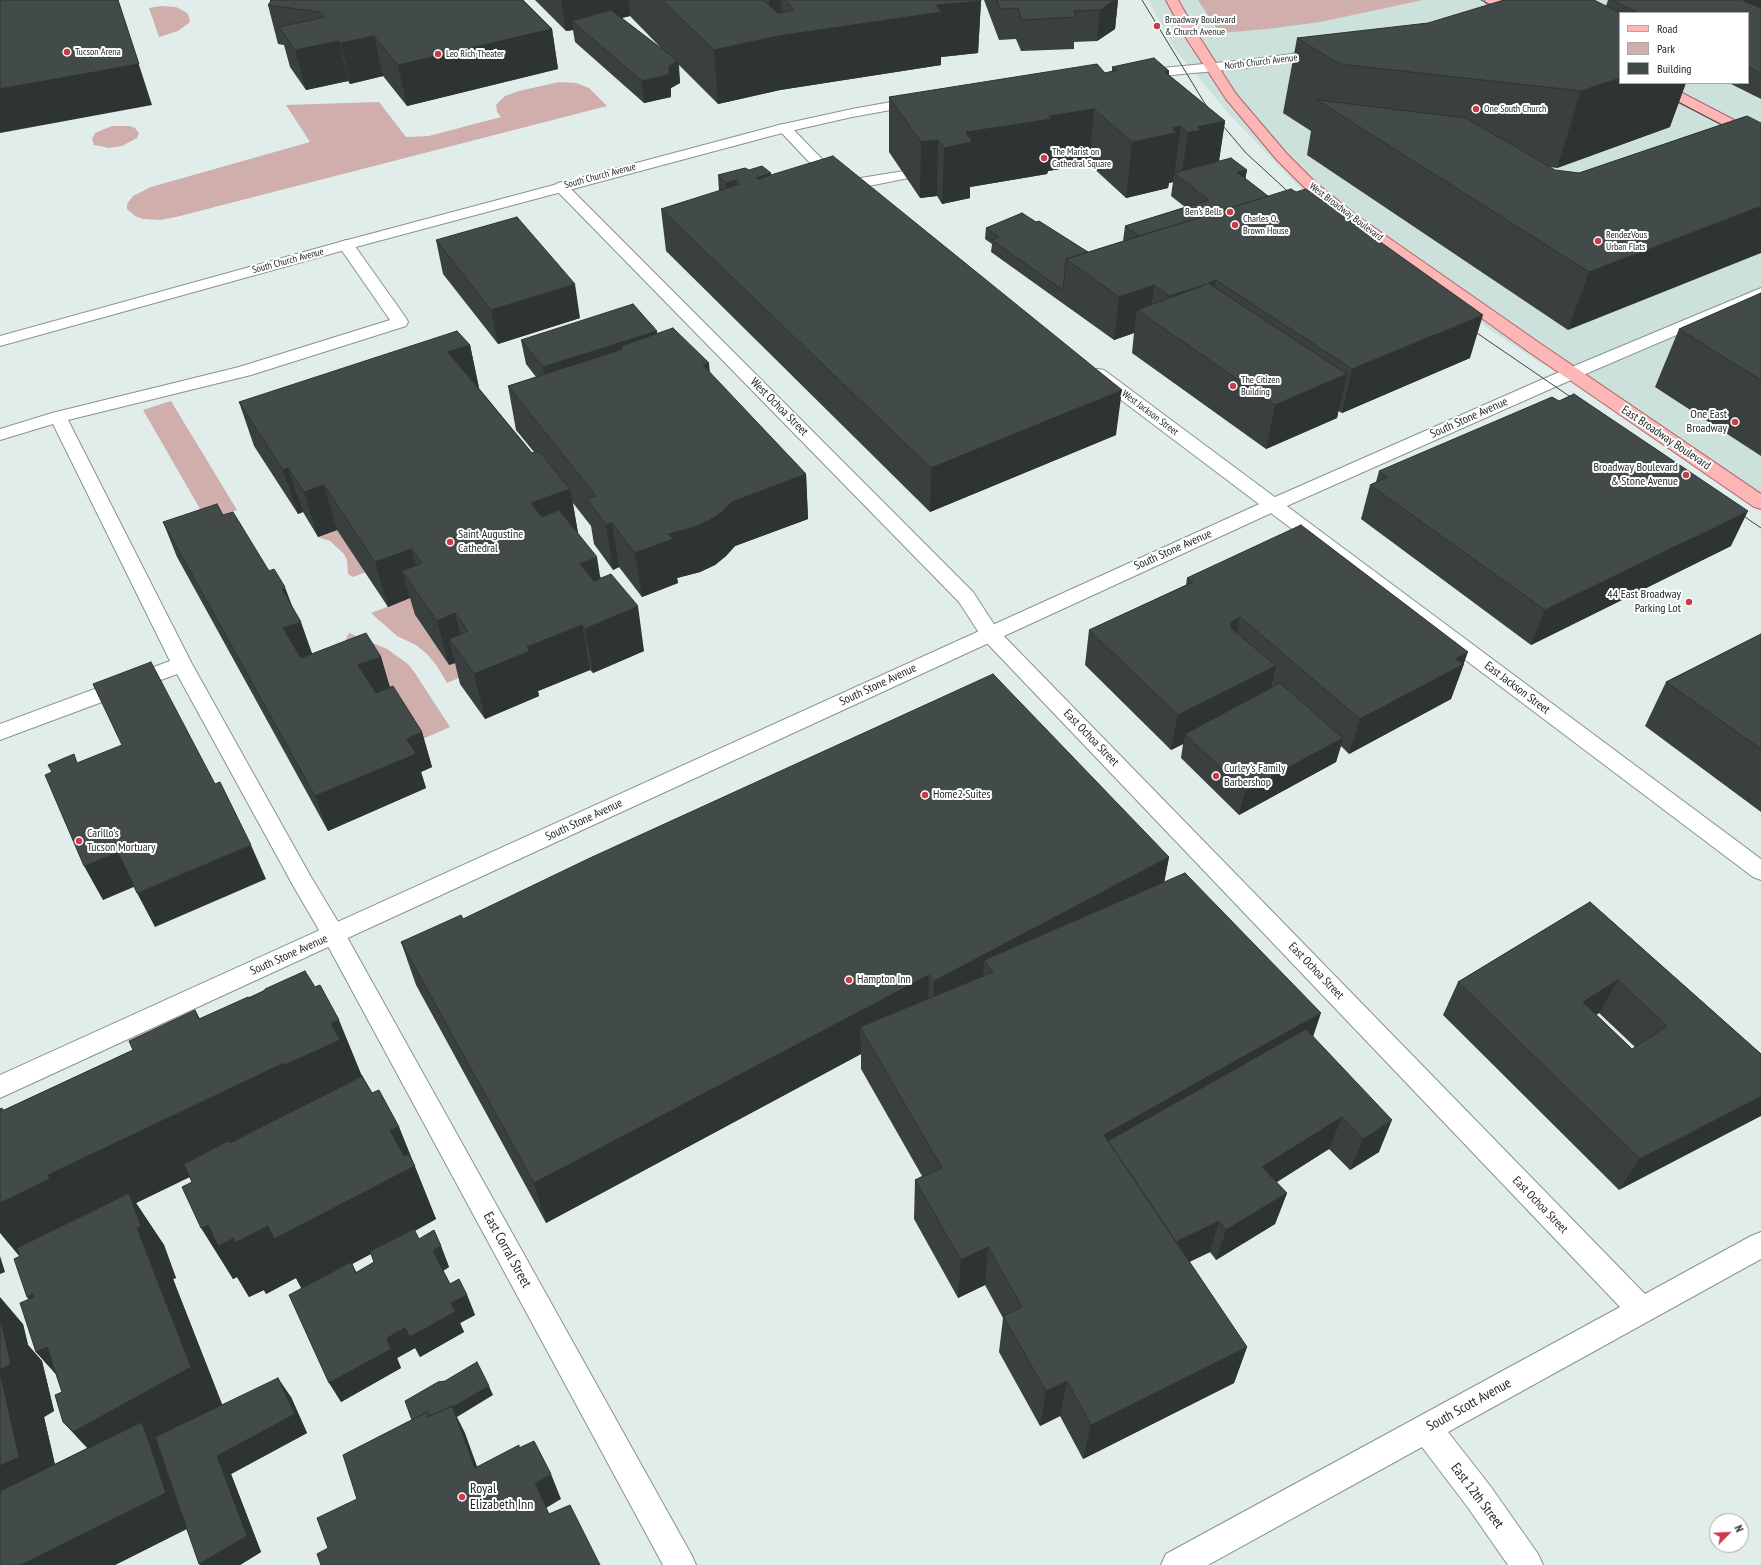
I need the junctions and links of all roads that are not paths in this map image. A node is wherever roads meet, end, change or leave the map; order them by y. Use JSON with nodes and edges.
{"nodes":[{"id":1,"x":1172,"y":0,"type":"edge"},
{"id":2,"x":1491,"y":0,"type":"edge"},
{"id":3,"x":1528,"y":5,"type":"edge"},
{"id":4,"x":1513,"y":11,"type":"junction"},
{"id":5,"x":1493,"y":17,"type":"edge"},
{"id":6,"x":1533,"y":22,"type":"edge"},
{"id":7,"x":1331,"y":53,"type":"edge"},
{"id":8,"x":1212,"y":67,"type":"junction"},
{"id":9,"x":1129,"y":75,"type":"edge"},
{"id":10,"x":1654,"y":84,"type":"edge"},
{"id":11,"x":935,"y":99,"type":"edge"},
{"id":12,"x":784,"y":128,"type":"junction"},
{"id":13,"x":1761,"y":140,"type":"edge"},
{"id":14,"x":904,"y":175,"type":"edge"},
{"id":15,"x":848,"y":185,"type":"junction"},
{"id":16,"x":561,"y":187,"type":"junction"},
{"id":17,"x":866,"y":199,"type":"edge"},
{"id":18,"x":346,"y":245,"type":"junction"},
{"id":19,"x":1761,"y":293,"type":"edge"},
{"id":20,"x":1701,"y":319,"type":"junction"},
{"id":21,"x":1717,"y":328,"type":"edge"},
{"id":22,"x":0,"y":341,"type":"edge"},
{"id":23,"x":1085,"y":364,"type":"edge"},
{"id":24,"x":1571,"y":373,"type":"junction"},
{"id":25,"x":58,"y":417,"type":"junction"},
{"id":26,"x":0,"y":435,"type":"edge"},
{"id":27,"x":1761,"y":503,"type":"edge"},
{"id":28,"x":1273,"y":505,"type":"junction"},
{"id":29,"x":990,"y":634,"type":"junction"},
{"id":30,"x":182,"y":664,"type":"junction"},
{"id":31,"x":0,"y":732,"type":"edge"},
{"id":32,"x":1761,"y":871,"type":"edge"},
{"id":33,"x":334,"y":935,"type":"junction"},
{"id":34,"x":0,"y":1087,"type":"edge"},
{"id":35,"x":1761,"y":1245,"type":"edge"},
{"id":36,"x":1641,"y":1309,"type":"junction"},
{"id":37,"x":1426,"y":1428,"type":"junction"},
{"id":38,"x":680,"y":1565,"type":"edge"},
{"id":39,"x":1176,"y":1565,"type":"edge"},
{"id":40,"x":1527,"y":1565,"type":"edge"}],
"edges":[{"from":1,"to":8,"type":"main road","name":"West Broadway Boulevard"},
{"from":2,"to":4,"type":"main road"},
{"from":3,"to":4,"type":"street"},
{"from":4,"to":5,"type":"street"},
{"from":4,"to":6,"type":"main road"},
{"from":7,"to":8,"type":"street","name":"North Church Avenue"},
{"from":8,"to":9,"type":"street"},
{"from":8,"to":24,"type":"main road","name":"West Broadway Boulevard"},
{"from":10,"to":13,"type":"main road"},
{"from":11,"to":12,"type":"street","name":"South Church Avenue"},
{"from":12,"to":15,"type":"street"},
{"from":12,"to":16,"type":"street","name":"South Church Avenue"},
{"from":14,"to":15,"type":"street"},
{"from":15,"to":17,"type":"street"},
{"from":16,"to":18,"type":"street","name":"South Church Avenue"},
{"from":16,"to":29,"type":"street","name":"West Ochoa Street"},
{"from":18,"to":22,"type":"street","name":"South Church Avenue"},
{"from":18,"to":25,"type":"street"},
{"from":19,"to":20,"type":"street","name":"South Stone Avenue"},
{"from":20,"to":21,"type":"street"},
{"from":20,"to":24,"type":"street","name":"South Stone Avenue"},
{"from":23,"to":28,"type":"street","name":"West Jackson Street"},
{"from":24,"to":27,"type":"main road","name":"East Broadway Boulevard"},
{"from":24,"to":28,"type":"street","name":"South Stone Avenue"},
{"from":25,"to":26,"type":"street"},
{"from":25,"to":30,"type":"street","name":"East Corral Street"},
{"from":28,"to":29,"type":"street","name":"South Stone Avenue"},
{"from":28,"to":32,"type":"street","name":"East Jackson Street"},
{"from":29,"to":33,"type":"street","name":"South Stone Avenue"},
{"from":29,"to":36,"type":"street","name":"East Ochoa Street"},
{"from":30,"to":31,"type":"street"},
{"from":30,"to":33,"type":"street","name":"East Corral Street"},
{"from":33,"to":34,"type":"street","name":"South Stone Avenue"},
{"from":33,"to":38,"type":"street","name":"East Corral Street"},
{"from":35,"to":36,"type":"street","name":"South Scott Avenue"},
{"from":36,"to":37,"type":"street","name":"South Scott Avenue"},
{"from":37,"to":39,"type":"street","name":"South Scott Avenue"},
{"from":37,"to":40,"type":"street","name":"East 12th Street"}]}
